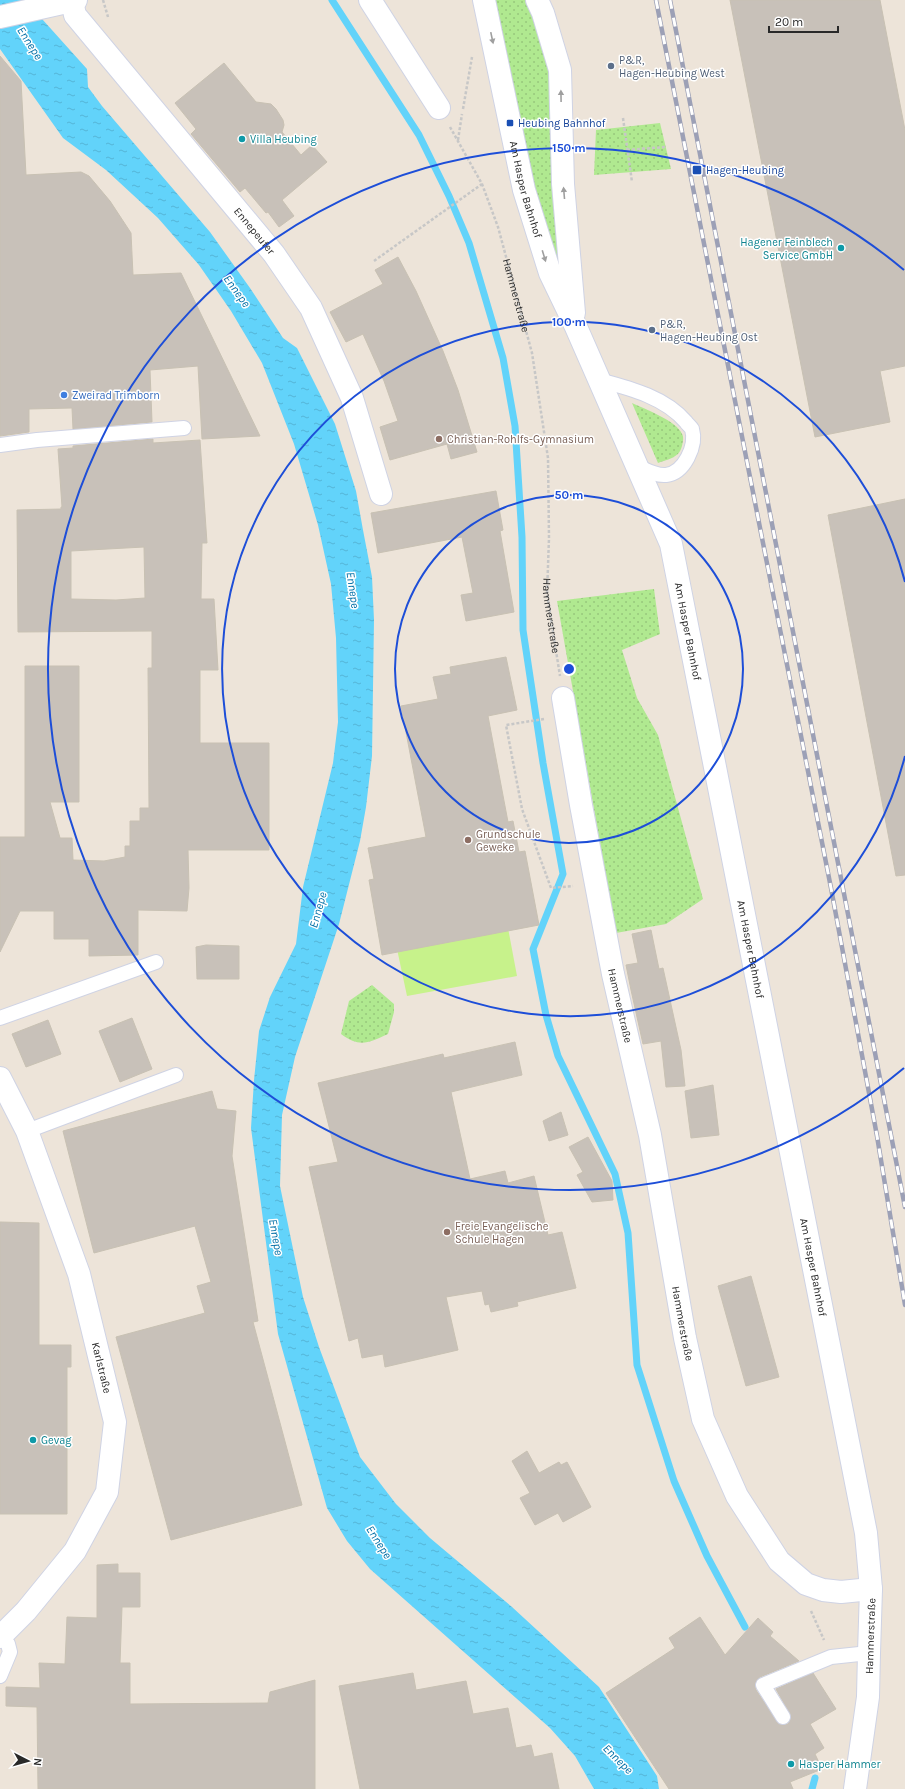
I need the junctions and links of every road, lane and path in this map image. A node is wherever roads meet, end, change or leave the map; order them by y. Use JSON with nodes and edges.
{"nodes":[{"id":1,"x":74,"y":0,"type":"edge"},
{"id":2,"x":103,"y":0,"type":"edge"},
{"id":3,"x":370,"y":0,"type":"edge"},
{"id":4,"x":484,"y":0,"type":"edge"},
{"id":5,"x":537,"y":0,"type":"edge"},
{"id":6,"x":0,"y":17,"type":"edge"},
{"id":7,"x":108,"y":17,"type":"dead end"},
{"id":8,"x":472,"y":55,"type":"dead end"},
{"id":9,"x":439,"y":108,"type":"dead end"},
{"id":10,"x":623,"y":118,"type":"dead end"},
{"id":11,"x":666,"y":147,"type":"dead end"},
{"id":12,"x":627,"y":150,"type":"junction"},
{"id":13,"x":632,"y":182,"type":"dead end"},
{"id":14,"x":482,"y":184,"type":"junction"},
{"id":15,"x":374,"y":261,"type":"dead end"},
{"id":16,"x":576,"y":327,"type":"junction"},
{"id":17,"x":599,"y":380,"type":"junction"},
{"id":18,"x":184,"y":428,"type":"dead end"},
{"id":19,"x":0,"y":445,"type":"edge"},
{"id":20,"x":637,"y":466,"type":"junction"},
{"id":21,"x":381,"y":494,"type":"dead end"},
{"id":22,"x":563,"y":698,"type":"joint"},
{"id":23,"x":532,"y":722,"type":"dead end"},
{"id":24,"x":576,"y":886,"type":"dead end"},
{"id":25,"x":156,"y":962,"type":"dead end"},
{"id":26,"x":0,"y":1018,"type":"edge"},
{"id":27,"x":176,"y":1075,"type":"dead end"},
{"id":28,"x":0,"y":1078,"type":"edge"},
{"id":29,"x":27,"y":1132,"type":"junction"},
{"id":30,"x":871,"y":1589,"type":"junction"},
{"id":31,"x":811,"y":1610,"type":"dead end"},
{"id":32,"x":1,"y":1637,"type":"edge"},
{"id":33,"x":869,"y":1653,"type":"junction"},
{"id":34,"x":831,"y":1657,"type":"junction"},
{"id":35,"x":0,"y":1676,"type":"edge"},
{"id":36,"x":783,"y":1717,"type":"dead end"},
{"id":37,"x":855,"y":1789,"type":"edge"}],
"edges":[{"from":1,"to":6,"type":"street"},
{"from":1,"to":21,"type":"street","name":"Ennepeufer"},
{"from":2,"to":7,"type":"path"},
{"from":3,"to":9,"type":"street"},
{"from":4,"to":16,"type":"street","name":"Am Hasper Bahnhof","one_way":true},
{"from":16,"to":5,"type":"street","name":"Am Hasper Bahnhof","one_way":true},
{"from":8,"to":14,"type":"path","name":"Hammerstraße"},
{"from":10,"to":12,"type":"path"},
{"from":11,"to":12,"type":"path"},
{"from":12,"to":13,"type":"path"},
{"from":14,"to":15,"type":"path"},
{"from":14,"to":22,"type":"path","name":"Hammerstraße"},
{"from":16,"to":17,"type":"street","name":"Am Hasper Bahnhof"},
{"from":17,"to":20,"type":"street","name":"Am Hasper Bahnhof"},
{"from":17,"to":20,"type":"lane"},
{"from":18,"to":19,"type":"lane"},
{"from":20,"to":30,"type":"street","name":"Am Hasper Bahnhof"},
{"from":22,"to":30,"type":"street","name":"Hammerstraße"},
{"from":23,"to":24,"type":"path"},
{"from":25,"to":26,"type":"lane"},
{"from":27,"to":29,"type":"lane"},
{"from":28,"to":29,"type":"street","name":"Karlstraße"},
{"from":29,"to":32,"type":"street","name":"Karlstraße"},
{"from":30,"to":33,"type":"street","name":"Hammerstraße"},
{"from":31,"to":34,"type":"path"},
{"from":32,"to":35,"type":"lane"},
{"from":33,"to":34,"type":"lane"},
{"from":33,"to":37,"type":"street","name":"Hammerstraße"},
{"from":34,"to":36,"type":"lane"}]}
